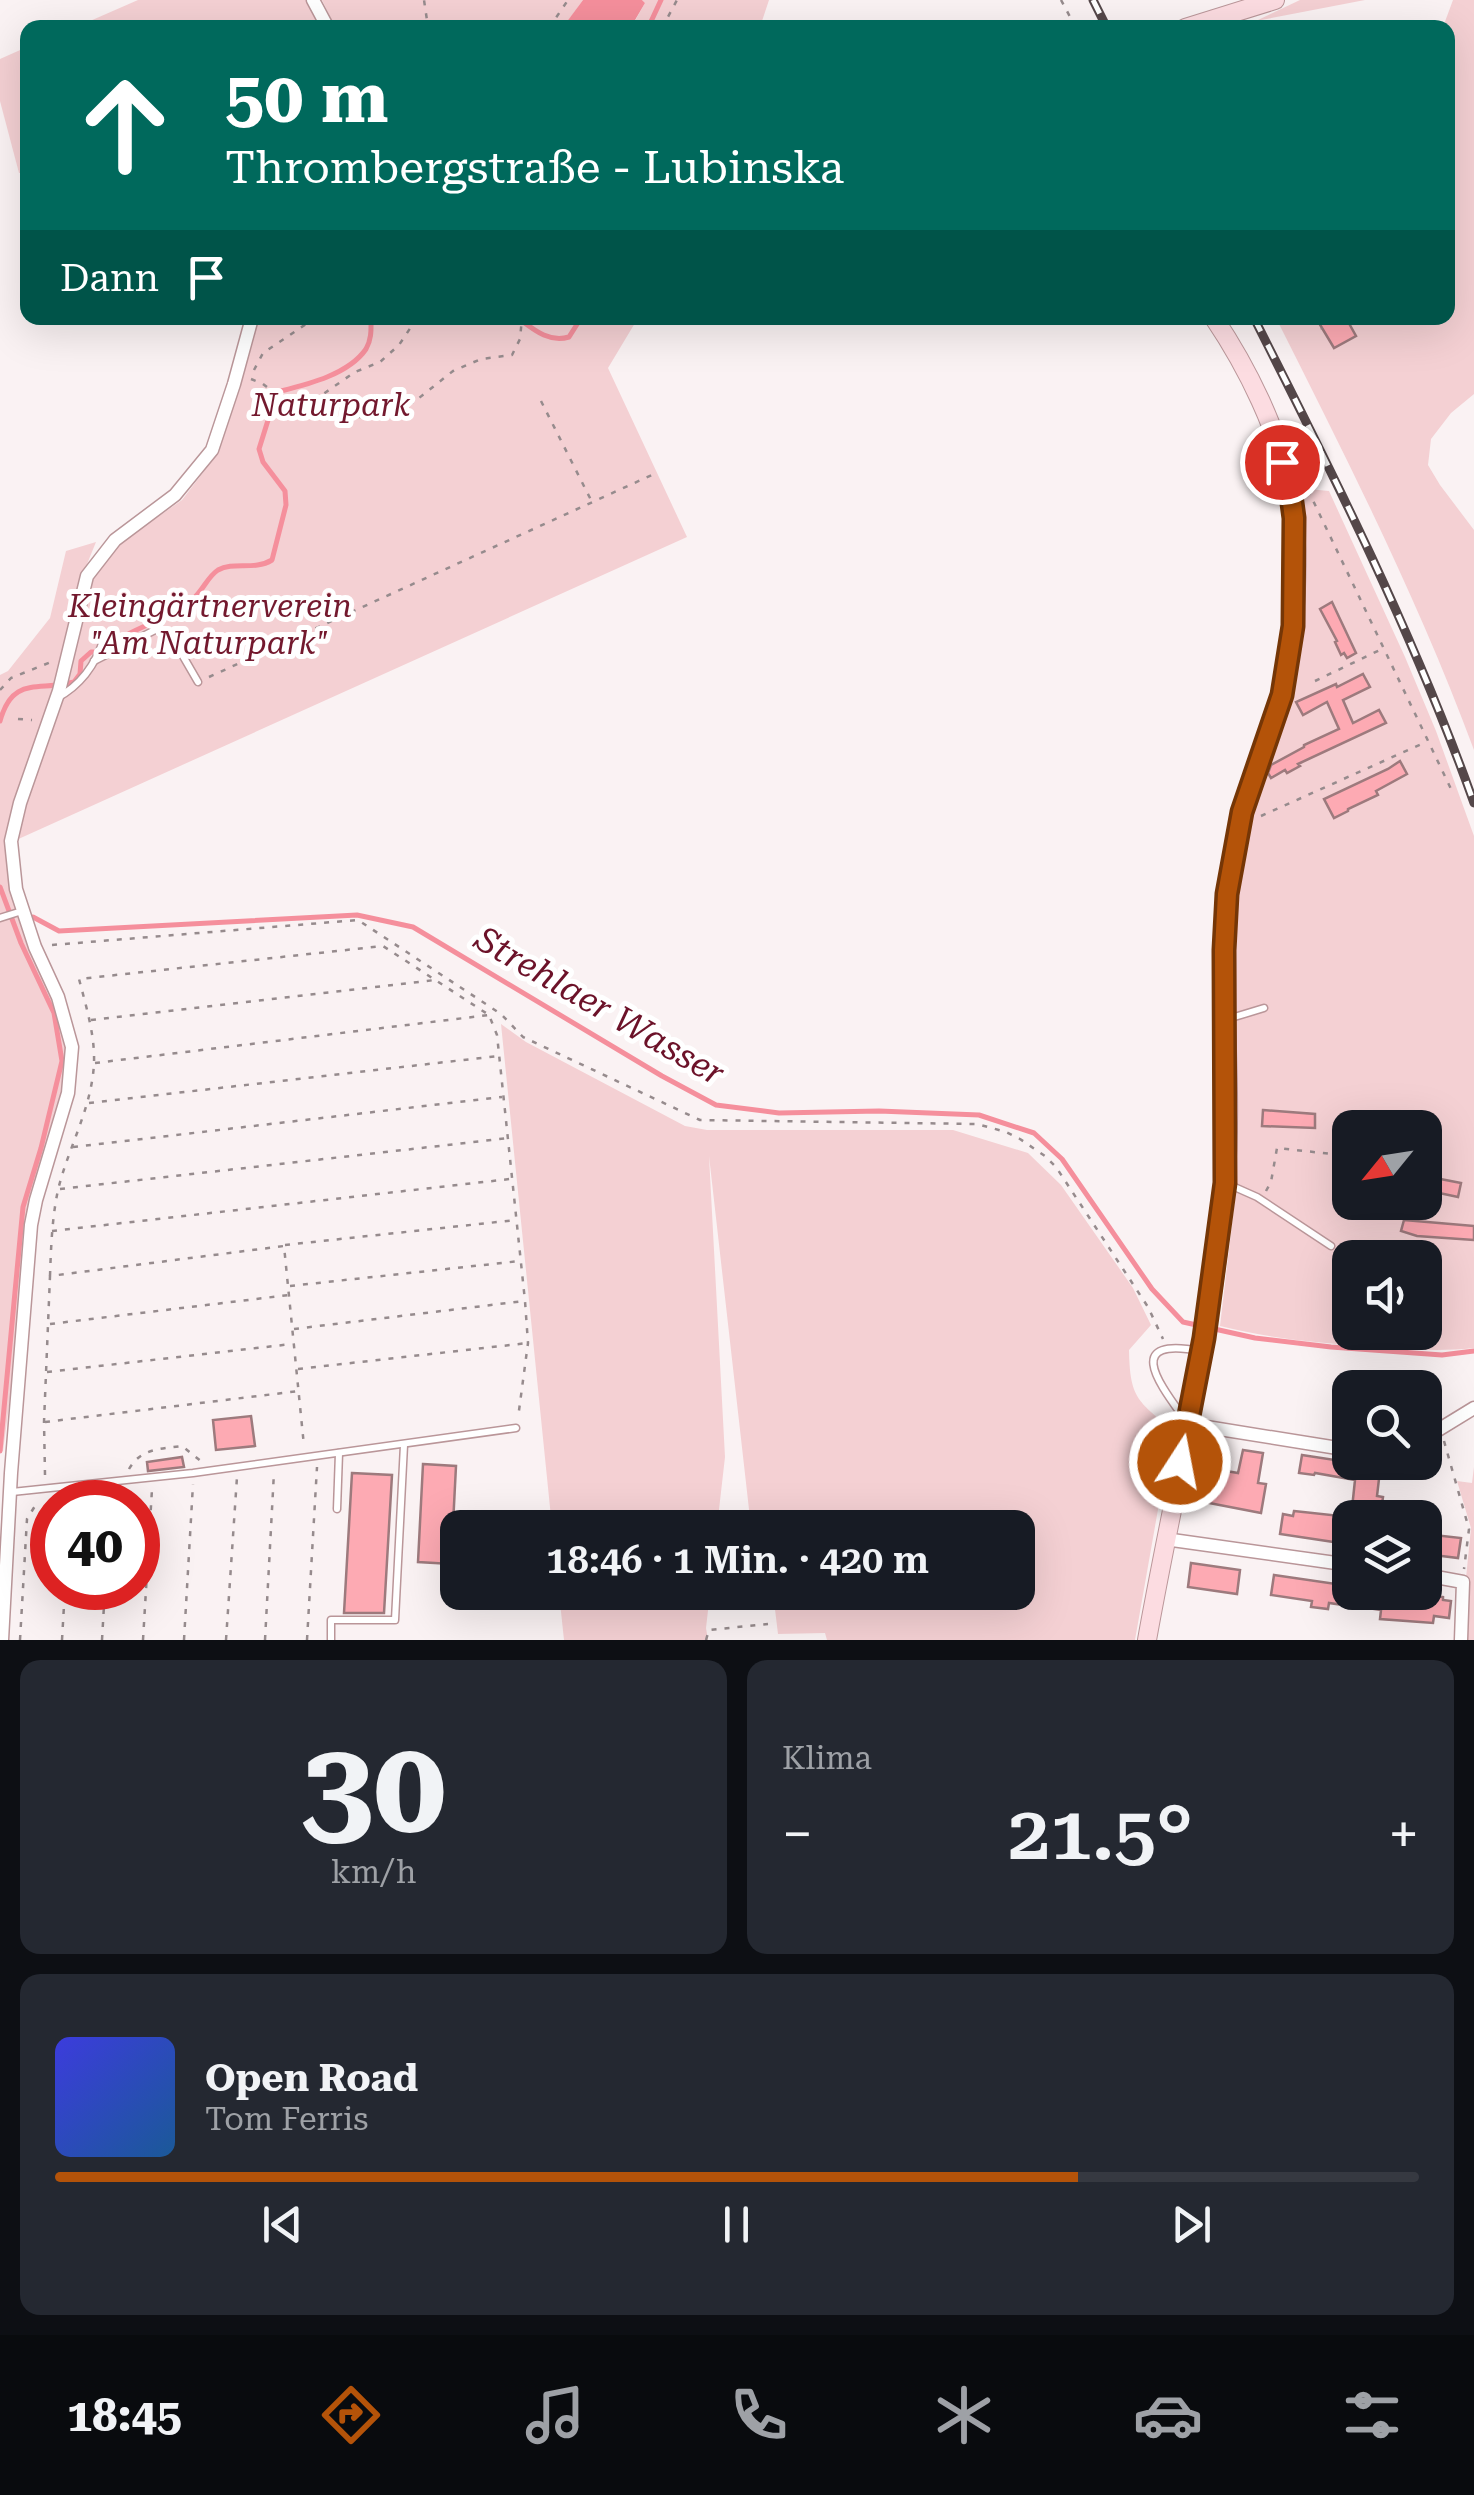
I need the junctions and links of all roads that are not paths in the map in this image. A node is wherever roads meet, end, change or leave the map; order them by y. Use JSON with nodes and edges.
{"nodes":[{"id":1,"x":1275,"y":0,"type":"edge"},
{"id":2,"x":1211,"y":20,"type":"edge"},
{"id":3,"x":250,"y":325,"type":"edge"},
{"id":4,"x":1219,"y":325,"type":"edge"},
{"id":5,"x":104,"y":638,"type":"dead end"},
{"id":6,"x":98,"y":655,"type":"junction"},
{"id":7,"x":198,"y":682,"type":"road end"},
{"id":8,"x":59,"y":690,"type":"junction"},
{"id":9,"x":11,"y":914,"type":"edge"},
{"id":10,"x":1264,"y":1008,"type":"dead end"},
{"id":11,"x":1225,"y":1020,"type":"junction"},
{"id":12,"x":1225,"y":1183,"type":"junction"},
{"id":13,"x":1331,"y":1246,"type":"dead end"},
{"id":14,"x":1204,"y":1337,"type":"junction"},
{"id":15,"x":1474,"y":1408,"type":"edge"},
{"id":16,"x":1188,"y":1424,"type":"junction"},
{"id":17,"x":516,"y":1428,"type":"road end"},
{"id":18,"x":1442,"y":1428,"type":"edge"},
{"id":19,"x":404,"y":1444,"type":"junction"},
{"id":20,"x":1332,"y":1447,"type":"edge"},
{"id":21,"x":339,"y":1452,"type":"junction"},
{"id":22,"x":4,"y":1471,"type":"edge"},
{"id":23,"x":10,"y":1492,"type":"junction"},
{"id":24,"x":337,"y":1509,"type":"dead end"},
{"id":25,"x":1165,"y":1538,"type":"junction"},
{"id":26,"x":1332,"y":1561,"type":"edge"},
{"id":27,"x":1442,"y":1578,"type":"edge"},
{"id":28,"x":2,"y":1640,"type":"edge"},
{"id":29,"x":331,"y":1640,"type":"edge"},
{"id":30,"x":1146,"y":1640,"type":"edge"},
{"id":31,"x":1461,"y":1640,"type":"edge"}],
"edges":[{"from":1,"to":2,"type":"street"},
{"from":3,"to":8,"type":"street"},
{"from":4,"to":11,"type":"street"},
{"from":5,"to":6,"type":"lane"},
{"from":6,"to":7,"type":"lane"},
{"from":6,"to":8,"type":"lane"},
{"from":8,"to":9,"type":"street"},
{"from":9,"to":22,"type":"street"},
{"from":10,"to":11,"type":"lane"},
{"from":11,"to":12,"type":"street"},
{"from":12,"to":13,"type":"lane"},
{"from":12,"to":14,"type":"street"},
{"from":14,"to":16,"type":"street"},
{"from":14,"to":16,"type":"lane"},
{"from":15,"to":18,"type":"street"},
{"from":16,"to":20,"type":"street"},
{"from":16,"to":25,"type":"street"},
{"from":17,"to":19,"type":"lane"},
{"from":19,"to":21,"type":"lane"},
{"from":19,"to":29,"type":"lane"},
{"from":21,"to":23,"type":"lane"},
{"from":21,"to":24,"type":"lane"},
{"from":22,"to":23,"type":"street"},
{"from":23,"to":28,"type":"street"},
{"from":25,"to":26,"type":"street"},
{"from":25,"to":30,"type":"street"},
{"from":27,"to":31,"type":"street"}]}
